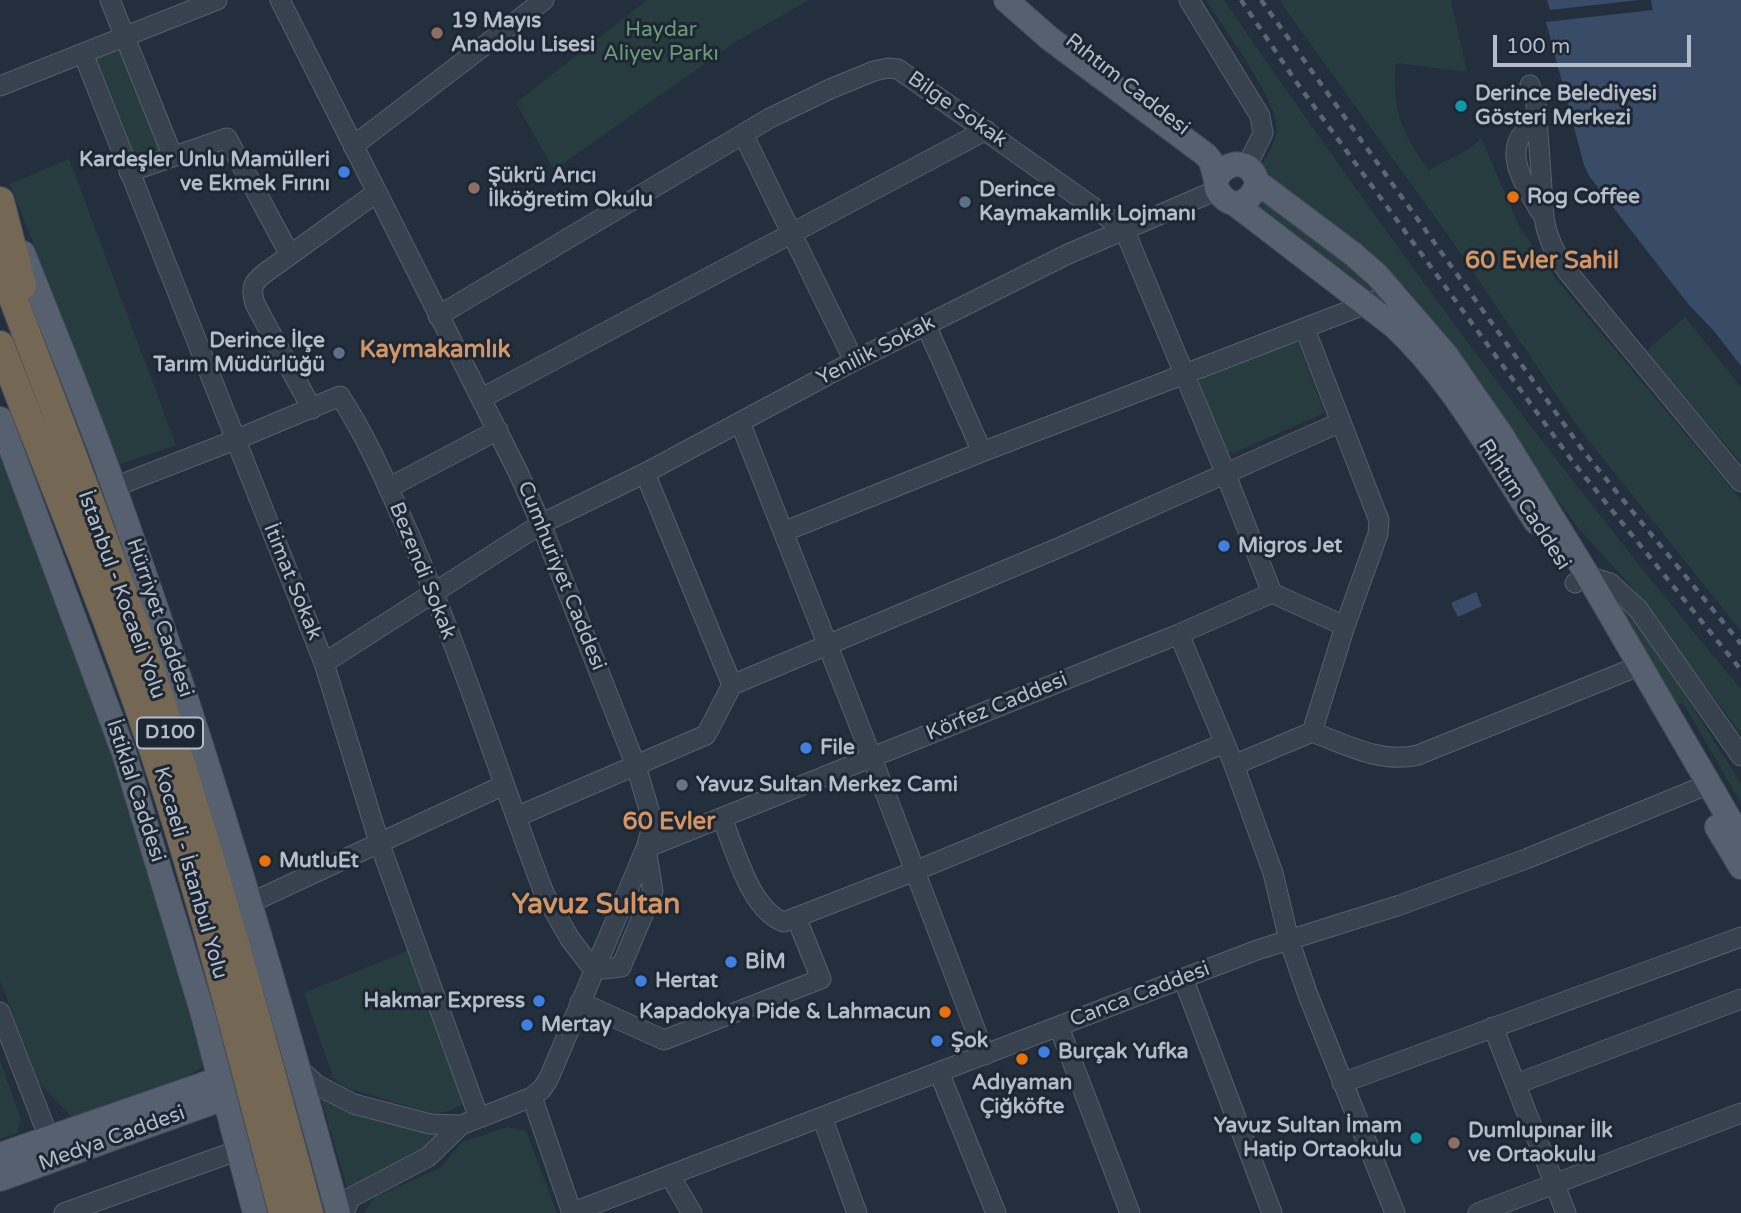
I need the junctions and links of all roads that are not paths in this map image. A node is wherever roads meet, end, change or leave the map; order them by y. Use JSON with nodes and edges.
{"nodes":[{"id":1,"x":110,"y":0,"type":"edge"},
{"id":2,"x":217,"y":0,"type":"edge"},
{"id":3,"x":280,"y":0,"type":"edge"},
{"id":4,"x":544,"y":0,"type":"edge"},
{"id":5,"x":1006,"y":0,"type":"edge"},
{"id":6,"x":1025,"y":0,"type":"edge"},
{"id":7,"x":1189,"y":0,"type":"edge"},
{"id":8,"x":519,"y":8,"type":"edge"},
{"id":9,"x":125,"y":37,"type":"junction"},
{"id":10,"x":83,"y":53,"type":"junction"},
{"id":11,"x":1530,"y":85,"type":"dead end"},
{"id":12,"x":0,"y":86,"type":"edge"},
{"id":13,"x":986,"y":130,"type":"junction"},
{"id":14,"x":743,"y":134,"type":"junction"},
{"id":15,"x":353,"y":146,"type":"junction"},
{"id":16,"x":173,"y":157,"type":"junction"},
{"id":17,"x":129,"y":172,"type":"junction"},
{"id":18,"x":1234,"y":181,"type":"junction"},
{"id":19,"x":376,"y":193,"type":"junction"},
{"id":20,"x":0,"y":194,"type":"edge"},
{"id":21,"x":0,"y":201,"type":"edge"},
{"id":22,"x":1544,"y":217,"type":"junction"},
{"id":23,"x":1124,"y":229,"type":"junction"},
{"id":24,"x":793,"y":232,"type":"junction"},
{"id":25,"x":290,"y":254,"type":"junction"},
{"id":26,"x":0,"y":264,"type":"edge"},
{"id":27,"x":1388,"y":286,"type":"junction"},
{"id":28,"x":1366,"y":304,"type":"junction"},
{"id":29,"x":438,"y":316,"type":"junction"},
{"id":30,"x":926,"y":326,"type":"junction"},
{"id":31,"x":1305,"y":328,"type":"junction"},
{"id":32,"x":0,"y":345,"type":"edge"},
{"id":33,"x":854,"y":361,"type":"junction"},
{"id":34,"x":0,"y":366,"type":"edge"},
{"id":35,"x":1183,"y":374,"type":"junction"},
{"id":36,"x":46,"y":387,"type":"junction"},
{"id":37,"x":482,"y":398,"type":"junction"},
{"id":38,"x":312,"y":409,"type":"junction"},
{"id":39,"x":0,"y":419,"type":"edge"},
{"id":40,"x":740,"y":422,"type":"junction"},
{"id":41,"x":1341,"y":422,"type":"junction"},
{"id":42,"x":498,"y":430,"type":"junction"},
{"id":43,"x":236,"y":440,"type":"junction"},
{"id":44,"x":40,"y":450,"type":"junction"},
{"id":45,"x":982,"y":452,"type":"junction"},
{"id":46,"x":1741,"y":467,"type":"edge"},
{"id":47,"x":1225,"y":472,"type":"junction"},
{"id":48,"x":645,"y":473,"type":"junction"},
{"id":49,"x":1741,"y":482,"type":"edge"},
{"id":50,"x":114,"y":487,"type":"junction"},
{"id":51,"x":388,"y":488,"type":"junction"},
{"id":52,"x":541,"y":524,"type":"junction"},
{"id":53,"x":783,"y":532,"type":"junction"},
{"id":54,"x":1582,"y":580,"type":"junction"},
{"id":55,"x":434,"y":592,"type":"junction"},
{"id":56,"x":1272,"y":593,"type":"junction"},
{"id":57,"x":1345,"y":626,"type":"junction"},
{"id":58,"x":1179,"y":634,"type":"junction"},
{"id":59,"x":828,"y":645,"type":"junction"},
{"id":60,"x":324,"y":663,"type":"junction"},
{"id":61,"x":1632,"y":669,"type":"junction"},
{"id":62,"x":732,"y":685,"type":"junction"},
{"id":63,"x":1312,"y":732,"type":"junction"},
{"id":64,"x":1225,"y":743,"type":"junction"},
{"id":65,"x":1741,"y":756,"type":"edge"},
{"id":66,"x":872,"y":758,"type":"junction"},
{"id":67,"x":636,"y":765,"type":"junction"},
{"id":68,"x":1234,"y":765,"type":"junction"},
{"id":69,"x":503,"y":785,"type":"junction"},
{"id":70,"x":1702,"y":788,"type":"junction"},
{"id":71,"x":516,"y":817,"type":"junction"},
{"id":72,"x":722,"y":818,"type":"junction"},
{"id":73,"x":1741,"y":839,"type":"edge"},
{"id":74,"x":379,"y":842,"type":"junction"},
{"id":75,"x":646,"y":848,"type":"junction"},
{"id":76,"x":1741,"y":867,"type":"edge"},
{"id":77,"x":915,"y":871,"type":"junction"},
{"id":78,"x":250,"y":904,"type":"junction"},
{"id":79,"x":796,"y":917,"type":"junction"},
{"id":80,"x":1741,"y":937,"type":"edge"},
{"id":81,"x":1289,"y":940,"type":"junction"},
{"id":82,"x":594,"y":970,"type":"junction"},
{"id":83,"x":1183,"y":978,"type":"junction"},
{"id":84,"x":1741,"y":999,"type":"edge"},
{"id":85,"x":580,"y":1002,"type":"junction"},
{"id":86,"x":0,"y":1012,"type":"edge"},
{"id":87,"x":1059,"y":1027,"type":"junction"},
{"id":88,"x":1493,"y":1027,"type":"junction"},
{"id":89,"x":985,"y":1055,"type":"junction"},
{"id":90,"x":298,"y":1068,"type":"junction"},
{"id":91,"x":939,"y":1072,"type":"junction"},
{"id":92,"x":1342,"y":1083,"type":"junction"},
{"id":93,"x":1516,"y":1084,"type":"junction"},
{"id":94,"x":222,"y":1089,"type":"junction"},
{"id":95,"x":532,"y":1097,"type":"junction"},
{"id":96,"x":1741,"y":1113,"type":"edge"},
{"id":97,"x":822,"y":1117,"type":"junction"},
{"id":98,"x":470,"y":1121,"type":"junction"},
{"id":99,"x":53,"y":1148,"type":"junction"},
{"id":100,"x":239,"y":1150,"type":"junction"},
{"id":101,"x":0,"y":1155,"type":"edge"},
{"id":102,"x":670,"y":1176,"type":"junction"},
{"id":103,"x":0,"y":1179,"type":"edge"},
{"id":104,"x":1554,"y":1183,"type":"junction"},
{"id":105,"x":110,"y":1205,"type":"edge"},
{"id":106,"x":64,"y":1213,"type":"edge"},
{"id":107,"x":255,"y":1213,"type":"edge"},
{"id":108,"x":283,"y":1213,"type":"edge"},
{"id":109,"x":310,"y":1213,"type":"edge"},
{"id":110,"x":338,"y":1213,"type":"edge"},
{"id":111,"x":344,"y":1213,"type":"edge"},
{"id":112,"x":572,"y":1213,"type":"edge"},
{"id":113,"x":692,"y":1213,"type":"edge"},
{"id":114,"x":857,"y":1213,"type":"edge"},
{"id":115,"x":996,"y":1213,"type":"edge"},
{"id":116,"x":1130,"y":1213,"type":"edge"},
{"id":117,"x":1272,"y":1213,"type":"edge"},
{"id":118,"x":1395,"y":1213,"type":"edge"},
{"id":119,"x":1478,"y":1213,"type":"edge"},
{"id":120,"x":1566,"y":1213,"type":"edge"}],
"edges":[{"from":1,"to":9,"type":"street"},
{"from":2,"to":9,"type":"street"},
{"from":3,"to":15,"type":"street","name":"Cumhuriyet Caddesi"},
{"from":4,"to":8,"type":"street"},
{"from":5,"to":18,"type":"main road","name":"Rıhtım Caddesi"},
{"from":6,"to":18,"type":"main road","name":"Rıhtım Caddesi"},
{"from":7,"to":18,"type":"street"},
{"from":8,"to":15,"type":"street"},
{"from":9,"to":10,"type":"street"},
{"from":9,"to":16,"type":"street"},
{"from":10,"to":12,"type":"street"},
{"from":10,"to":17,"type":"street","name":"İtimat Sokak"},
{"from":11,"to":22,"type":"street"},
{"from":13,"to":14,"type":"street","name":"Bilge Sokak"},
{"from":13,"to":23,"type":"street","name":"Bilge Sokak"},
{"from":13,"to":24,"type":"street"},
{"from":14,"to":24,"type":"street"},
{"from":14,"to":29,"type":"street","name":"Bilge Sokak"},
{"from":15,"to":19,"type":"street","name":"Cumhuriyet Caddesi"},
{"from":16,"to":17,"type":"street"},
{"from":16,"to":25,"type":"street"},
{"from":17,"to":43,"type":"street","name":"İtimat Sokak"},
{"from":18,"to":23,"type":"street","name":"Yenilik Sokak"},
{"from":18,"to":27,"type":"main road","name":"Rıhtım Caddesi"},
{"from":18,"to":28,"type":"main road","name":"Rıhtım Caddesi"},
{"from":19,"to":25,"type":"street"},
{"from":19,"to":29,"type":"street","name":"Cumhuriyet Caddesi"},
{"from":20,"to":50,"type":"main road","name":"Hürriyet Caddesi"},
{"from":21,"to":36,"type":"highway"},
{"from":22,"to":46,"type":"street"},
{"from":22,"to":49,"type":"street"},
{"from":23,"to":30,"type":"street","name":"Yenilik Sokak"},
{"from":23,"to":35,"type":"street"},
{"from":24,"to":33,"type":"street"},
{"from":24,"to":37,"type":"street"},
{"from":25,"to":38,"type":"street"},
{"from":26,"to":36,"type":"highway","name":"İstanbul - Kocaeli Yolu","number":"D100"},
{"from":27,"to":28,"type":"street"},
{"from":27,"to":54,"type":"main road","name":"Rıhtım Caddesi"},
{"from":28,"to":31,"type":"street"},
{"from":28,"to":54,"type":"main road","name":"Rıhtım Caddesi"},
{"from":29,"to":37,"type":"street","name":"Cumhuriyet Caddesi"},
{"from":30,"to":33,"type":"street","name":"Yenilik Sokak"},
{"from":30,"to":45,"type":"street"},
{"from":31,"to":35,"type":"street"},
{"from":31,"to":41,"type":"street"},
{"from":32,"to":44,"type":"highway","name":"Kocaeli - İstanbul Yolu","number":"D100"},
{"from":33,"to":40,"type":"street","name":"Yenilik Sokak"},
{"from":34,"to":44,"type":"highway"},
{"from":35,"to":45,"type":"street"},
{"from":35,"to":47,"type":"street"},
{"from":36,"to":109,"type":"highway","name":"İstanbul - Kocaeli Yolu","number":"D100"},
{"from":37,"to":42,"type":"street","name":"Cumhuriyet Caddesi"},
{"from":38,"to":43,"type":"street","name":"Bezendi Sokak"},
{"from":38,"to":51,"type":"street","name":"Bezendi Sokak"},
{"from":39,"to":94,"type":"main road","name":"İstiklal Caddesi"},
{"from":40,"to":48,"type":"street","name":"Yenilik Sokak"},
{"from":40,"to":53,"type":"street"},
{"from":41,"to":47,"type":"street"},
{"from":41,"to":57,"type":"street"},
{"from":42,"to":51,"type":"street"},
{"from":42,"to":52,"type":"street","name":"Cumhuriyet Caddesi"},
{"from":43,"to":50,"type":"street","name":"Bezendi Sokak"},
{"from":43,"to":60,"type":"street","name":"İtimat Sokak"},
{"from":44,"to":108,"type":"highway","name":"Kocaeli - İstanbul Yolu","number":"D100"},
{"from":45,"to":53,"type":"street"},
{"from":47,"to":56,"type":"street"},
{"from":47,"to":59,"type":"street"},
{"from":48,"to":52,"type":"street","name":"Yenilik Sokak"},
{"from":48,"to":62,"type":"street"},
{"from":50,"to":78,"type":"main road","name":"Hürriyet Caddesi"},
{"from":51,"to":55,"type":"street","name":"Bezendi Sokak"},
{"from":52,"to":55,"type":"street","name":"Yenilik Sokak"},
{"from":52,"to":67,"type":"street","name":"Cumhuriyet Caddesi"},
{"from":53,"to":59,"type":"street"},
{"from":54,"to":61,"type":"main road","name":"Rıhtım Caddesi"},
{"from":54,"to":65,"type":"street","name":"Rıhtım Caddesi"},
{"from":55,"to":60,"type":"street","name":"Yenilik Sokak"},
{"from":55,"to":69,"type":"street","name":"Bezendi Sokak"},
{"from":56,"to":57,"type":"street"},
{"from":56,"to":58,"type":"street","name":"Körfez Caddesi"},
{"from":57,"to":63,"type":"street"},
{"from":58,"to":64,"type":"street"},
{"from":58,"to":66,"type":"street","name":"Körfez Caddesi"},
{"from":59,"to":62,"type":"street"},
{"from":59,"to":66,"type":"street"},
{"from":60,"to":74,"type":"street","name":"İtimat Sokak"},
{"from":61,"to":63,"type":"street"},
{"from":61,"to":70,"type":"main road","name":"Rıhtım Caddesi"},
{"from":62,"to":67,"type":"street"},
{"from":63,"to":68,"type":"street"},
{"from":64,"to":68,"type":"street"},
{"from":64,"to":77,"type":"street"},
{"from":66,"to":72,"type":"street","name":"Körfez Caddesi"},
{"from":66,"to":77,"type":"street"},
{"from":67,"to":71,"type":"street"},
{"from":67,"to":75,"type":"street","name":"Cumhuriyet Caddesi"},
{"from":68,"to":81,"type":"street"},
{"from":69,"to":71,"type":"street","name":"Bezendi Sokak"},
{"from":69,"to":74,"type":"street"},
{"from":70,"to":73,"type":"main road","name":"Rıhtım Caddesi"},
{"from":70,"to":76,"type":"main road","name":"Rıhtım Caddesi"},
{"from":70,"to":81,"type":"street","name":"Canca Caddesi"},
{"from":71,"to":82,"type":"street","name":"Bezendi Sokak"},
{"from":72,"to":75,"type":"street","name":"Körfez Caddesi"},
{"from":72,"to":79,"type":"street"},
{"from":74,"to":78,"type":"street"},
{"from":74,"to":98,"type":"street","name":"İtimat Sokak"},
{"from":75,"to":82,"type":"street","name":"Cumhuriyet Caddesi"},
{"from":77,"to":79,"type":"street"},
{"from":77,"to":89,"type":"street"},
{"from":78,"to":90,"type":"main road","name":"Hürriyet Caddesi"},
{"from":79,"to":85,"type":"street"},
{"from":80,"to":88,"type":"street"},
{"from":81,"to":83,"type":"street","name":"Canca Caddesi"},
{"from":81,"to":92,"type":"street"},
{"from":82,"to":85,"type":"street","name":"Cumhuriyet Caddesi"},
{"from":83,"to":87,"type":"street","name":"Canca Caddesi"},
{"from":83,"to":117,"type":"street"},
{"from":84,"to":93,"type":"street"},
{"from":85,"to":95,"type":"street","name":"Cumhuriyet Caddesi"},
{"from":86,"to":99,"type":"street"},
{"from":87,"to":89,"type":"street","name":"Canca Caddesi"},
{"from":87,"to":116,"type":"street"},
{"from":88,"to":92,"type":"street"},
{"from":88,"to":93,"type":"street"},
{"from":89,"to":91,"type":"street","name":"Canca Caddesi"},
{"from":90,"to":98,"type":"street"},
{"from":90,"to":110,"type":"main road","name":"Hürriyet Caddesi"},
{"from":91,"to":97,"type":"street","name":"Canca Caddesi"},
{"from":91,"to":115,"type":"street"},
{"from":92,"to":118,"type":"street"},
{"from":93,"to":104,"type":"street"},
{"from":94,"to":99,"type":"main road","name":"Medya Caddesi"},
{"from":94,"to":100,"type":"main road","name":"İstiklal Caddesi"},
{"from":95,"to":98,"type":"street"},
{"from":95,"to":112,"type":"street"},
{"from":96,"to":104,"type":"street"},
{"from":97,"to":102,"type":"street","name":"Canca Caddesi"},
{"from":97,"to":114,"type":"street"},
{"from":98,"to":111,"type":"street"},
{"from":99,"to":101,"type":"main road","name":"Medya Caddesi"},
{"from":99,"to":103,"type":"main road","name":"Medya Caddesi"},
{"from":100,"to":105,"type":"street"},
{"from":100,"to":107,"type":"main road","name":"İstiklal Caddesi"},
{"from":102,"to":112,"type":"street","name":"Canca Caddesi"},
{"from":102,"to":113,"type":"street"},
{"from":104,"to":119,"type":"street"},
{"from":104,"to":120,"type":"street"},
{"from":105,"to":106,"type":"street"}]}
